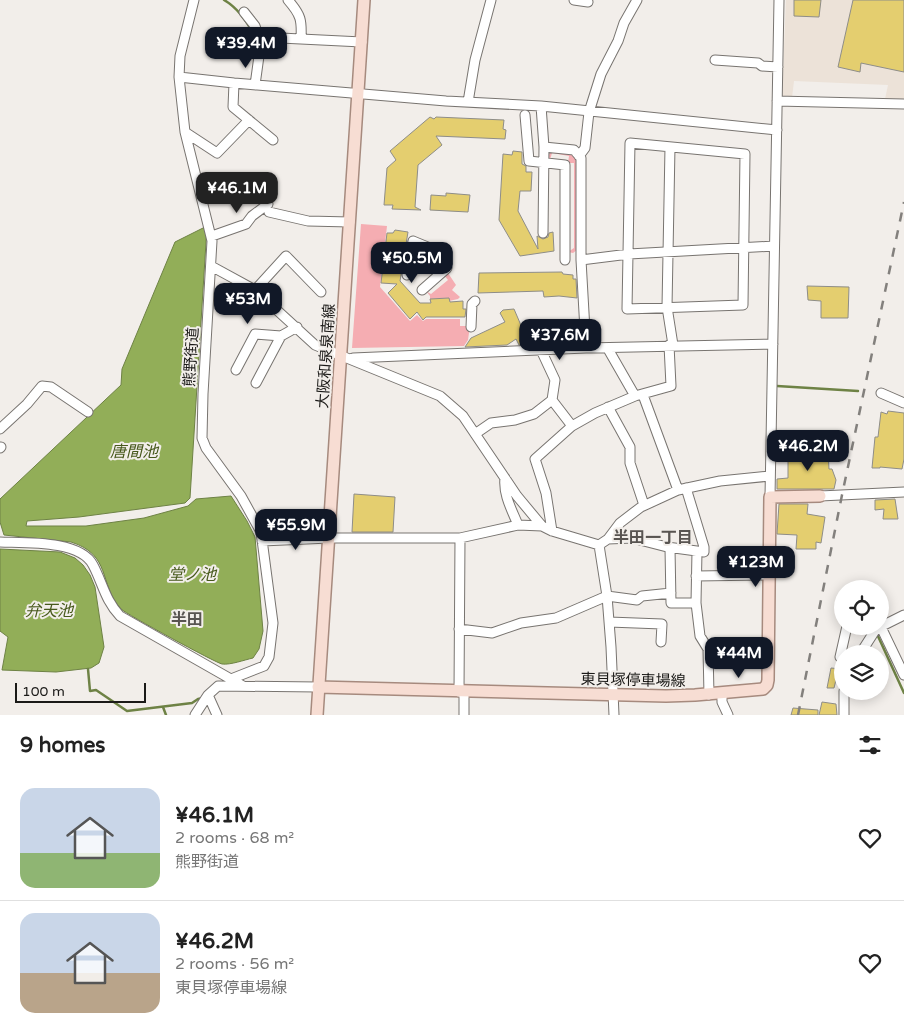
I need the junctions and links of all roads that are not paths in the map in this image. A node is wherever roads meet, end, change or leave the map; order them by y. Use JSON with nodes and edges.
{"nodes":[{"id":1,"x":194,"y":0,"type":"edge"},
{"id":2,"x":288,"y":0,"type":"edge"},
{"id":3,"x":364,"y":0,"type":"edge"},
{"id":4,"x":491,"y":0,"type":"edge"},
{"id":5,"x":574,"y":0,"type":"edge"},
{"id":6,"x":637,"y":0,"type":"edge"},
{"id":7,"x":779,"y":0,"type":"edge"},
{"id":8,"x":588,"y":2,"type":"dead end"},
{"id":9,"x":244,"y":12,"type":"dead end"},
{"id":10,"x":301,"y":39,"type":"junction"},
{"id":11,"x":362,"y":42,"type":"junction"},
{"id":12,"x":259,"y":56,"type":"dead end"},
{"id":13,"x":715,"y":60,"type":"dead end"},
{"id":14,"x":778,"y":67,"type":"junction"},
{"id":15,"x":179,"y":77,"type":"junction"},
{"id":16,"x":234,"y":83,"type":"junction"},
{"id":17,"x":255,"y":85,"type":"junction"},
{"id":18,"x":358,"y":92,"type":"junction"},
{"id":19,"x":777,"y":101,"type":"junction"},
{"id":20,"x":468,"y":102,"type":"junction"},
{"id":21,"x":904,"y":104,"type":"edge"},
{"id":22,"x":541,"y":106,"type":"junction"},
{"id":23,"x":589,"y":112,"type":"junction"},
{"id":24,"x":525,"y":115,"type":"dead end"},
{"id":25,"x":249,"y":120,"type":"junction"},
{"id":26,"x":777,"y":130,"type":"junction"},
{"id":27,"x":185,"y":132,"type":"junction"},
{"id":28,"x":273,"y":140,"type":"dead end"},
{"id":29,"x":544,"y":147,"type":"junction"},
{"id":30,"x":670,"y":147,"type":"junction"},
{"id":31,"x":579,"y":156,"type":"junction"},
{"id":32,"x":543,"y":163,"type":"junction"},
{"id":33,"x":350,"y":222,"type":"junction"},
{"id":34,"x":543,"y":233,"type":"dead end"},
{"id":35,"x":212,"y":236,"type":"junction"},
{"id":36,"x":774,"y":246,"type":"junction"},
{"id":37,"x":744,"y":247,"type":"junction"},
{"id":38,"x":430,"y":248,"type":"dead end"},
{"id":39,"x":668,"y":252,"type":"junction"},
{"id":40,"x":629,"y":254,"type":"junction"},
{"id":41,"x":565,"y":260,"type":"dead end"},
{"id":42,"x":581,"y":260,"type":"junction"},
{"id":43,"x":211,"y":266,"type":"junction"},
{"id":44,"x":447,"y":268,"type":"dead end"},
{"id":45,"x":407,"y":275,"type":"dead end"},
{"id":46,"x":255,"y":290,"type":"junction"},
{"id":47,"x":422,"y":290,"type":"dead end"},
{"id":48,"x":321,"y":292,"type":"dead end"},
{"id":49,"x":475,"y":301,"type":"dead end"},
{"id":50,"x":667,"y":307,"type":"junction"},
{"id":51,"x":297,"y":327,"type":"junction"},
{"id":52,"x":471,"y":327,"type":"dead end"},
{"id":53,"x":282,"y":336,"type":"junction"},
{"id":54,"x":773,"y":344,"type":"junction"},
{"id":55,"x":671,"y":345,"type":"junction"},
{"id":56,"x":586,"y":348,"type":"junction"},
{"id":57,"x":608,"y":348,"type":"junction"},
{"id":58,"x":541,"y":350,"type":"junction"},
{"id":59,"x":344,"y":357,"type":"junction"},
{"id":60,"x":236,"y":370,"type":"dead end"},
{"id":61,"x":256,"y":384,"type":"dead end"},
{"id":62,"x":881,"y":393,"type":"dead end"},
{"id":63,"x":639,"y":395,"type":"junction"},
{"id":64,"x":552,"y":400,"type":"junction"},
{"id":65,"x":904,"y":403,"type":"edge"},
{"id":66,"x":608,"y":407,"type":"junction"},
{"id":67,"x":88,"y":412,"type":"dead end"},
{"id":68,"x":572,"y":426,"type":"junction"},
{"id":69,"x":0,"y":429,"type":"edge"},
{"id":70,"x":475,"y":434,"type":"junction"},
{"id":71,"x":770,"y":476,"type":"junction"},
{"id":72,"x":505,"y":478,"type":"junction"},
{"id":73,"x":682,"y":489,"type":"junction"},
{"id":74,"x":904,"y":492,"type":"edge"},
{"id":75,"x":820,"y":496,"type":"joint"},
{"id":76,"x":770,"y":498,"type":"junction"},
{"id":77,"x":644,"y":506,"type":"junction"},
{"id":78,"x":518,"y":525,"type":"junction"},
{"id":79,"x":542,"y":526,"type":"junction"},
{"id":80,"x":552,"y":531,"type":"junction"},
{"id":81,"x":329,"y":538,"type":"junction"},
{"id":82,"x":460,"y":538,"type":"junction"},
{"id":83,"x":608,"y":539,"type":"junction"},
{"id":84,"x":262,"y":541,"type":"junction"},
{"id":85,"x":0,"y":542,"type":"edge"},
{"id":86,"x":599,"y":545,"type":"junction"},
{"id":87,"x":670,"y":548,"type":"junction"},
{"id":88,"x":697,"y":551,"type":"junction"},
{"id":89,"x":769,"y":575,"type":"junction"},
{"id":90,"x":696,"y":576,"type":"junction"},
{"id":91,"x":671,"y":593,"type":"junction"},
{"id":92,"x":607,"y":596,"type":"junction"},
{"id":93,"x":696,"y":603,"type":"junction"},
{"id":94,"x":904,"y":615,"type":"edge"},
{"id":95,"x":609,"y":622,"type":"junction"},
{"id":96,"x":889,"y":622,"type":"edge"},
{"id":97,"x":459,"y":629,"type":"junction"},
{"id":98,"x":884,"y":635,"type":"edge"},
{"id":99,"x":662,"y":642,"type":"dead end"},
{"id":100,"x":904,"y":675,"type":"edge"},
{"id":101,"x":231,"y":679,"type":"junction"},
{"id":102,"x":243,"y":686,"type":"junction"},
{"id":103,"x":318,"y":687,"type":"junction"},
{"id":104,"x":462,"y":692,"type":"junction"},
{"id":105,"x":722,"y":693,"type":"junction"},
{"id":106,"x":613,"y":694,"type":"junction"},
{"id":107,"x":709,"y":694,"type":"junction"},
{"id":108,"x":208,"y":695,"type":"junction"},
{"id":109,"x":844,"y":700,"type":"edge"},
{"id":110,"x":195,"y":715,"type":"edge"},
{"id":111,"x":217,"y":715,"type":"edge"},
{"id":112,"x":317,"y":715,"type":"edge"},
{"id":113,"x":464,"y":715,"type":"edge"},
{"id":114,"x":614,"y":715,"type":"edge"},
{"id":115,"x":728,"y":715,"type":"edge"},
{"id":116,"x":844,"y":715,"type":"edge"}],
"edges":[{"from":1,"to":15,"type":"street","name":"熊野街道"},
{"from":2,"to":10,"type":"street"},
{"from":3,"to":11,"type":"main road","name":"大阪和泉泉南線"},
{"from":4,"to":20,"type":"street"},
{"from":5,"to":8,"type":"street"},
{"from":6,"to":23,"type":"street"},
{"from":7,"to":14,"type":"street"},
{"from":9,"to":10,"type":"street"},
{"from":10,"to":11,"type":"street"},
{"from":11,"to":18,"type":"main road","name":"大阪和泉泉南線"},
{"from":12,"to":17,"type":"street"},
{"from":13,"to":14,"type":"street"},
{"from":14,"to":19,"type":"street"},
{"from":15,"to":16,"type":"street"},
{"from":15,"to":27,"type":"street","name":"熊野街道"},
{"from":16,"to":17,"type":"street"},
{"from":16,"to":25,"type":"street"},
{"from":17,"to":18,"type":"street"},
{"from":18,"to":20,"type":"street"},
{"from":18,"to":33,"type":"main road","name":"大阪和泉泉南線"},
{"from":19,"to":21,"type":"street"},
{"from":19,"to":26,"type":"street"},
{"from":20,"to":22,"type":"street"},
{"from":22,"to":23,"type":"street"},
{"from":22,"to":29,"type":"street"},
{"from":23,"to":26,"type":"street"},
{"from":23,"to":31,"type":"street"},
{"from":24,"to":32,"type":"street"},
{"from":25,"to":27,"type":"street"},
{"from":25,"to":28,"type":"street"},
{"from":26,"to":36,"type":"street"},
{"from":27,"to":35,"type":"street","name":"熊野街道"},
{"from":29,"to":31,"type":"street"},
{"from":29,"to":32,"type":"street"},
{"from":30,"to":37,"type":"street"},
{"from":30,"to":39,"type":"street"},
{"from":30,"to":40,"type":"street"},
{"from":31,"to":42,"type":"street"},
{"from":32,"to":34,"type":"street"},
{"from":32,"to":41,"type":"street"},
{"from":33,"to":35,"type":"street"},
{"from":33,"to":59,"type":"main road","name":"大阪和泉泉南線"},
{"from":35,"to":43,"type":"street","name":"熊野街道"},
{"from":36,"to":37,"type":"street"},
{"from":36,"to":54,"type":"street"},
{"from":37,"to":39,"type":"street"},
{"from":37,"to":50,"type":"street"},
{"from":38,"to":45,"type":"street"},
{"from":39,"to":40,"type":"street"},
{"from":39,"to":50,"type":"street"},
{"from":40,"to":42,"type":"street"},
{"from":40,"to":50,"type":"street"},
{"from":42,"to":56,"type":"street"},
{"from":43,"to":46,"type":"street"},
{"from":43,"to":84,"type":"street","name":"熊野街道"},
{"from":44,"to":47,"type":"street"},
{"from":46,"to":48,"type":"street"},
{"from":46,"to":51,"type":"street"},
{"from":49,"to":52,"type":"street"},
{"from":50,"to":55,"type":"street"},
{"from":51,"to":53,"type":"street"},
{"from":51,"to":59,"type":"street"},
{"from":53,"to":60,"type":"street"},
{"from":53,"to":61,"type":"street"},
{"from":54,"to":55,"type":"street"},
{"from":54,"to":71,"type":"street"},
{"from":55,"to":57,"type":"street"},
{"from":55,"to":63,"type":"street"},
{"from":56,"to":57,"type":"street"},
{"from":56,"to":58,"type":"street"},
{"from":57,"to":63,"type":"street"},
{"from":58,"to":59,"type":"street"},
{"from":58,"to":64,"type":"street"},
{"from":59,"to":70,"type":"street"},
{"from":59,"to":81,"type":"main road","name":"大阪和泉泉南線"},
{"from":62,"to":65,"type":"street"},
{"from":63,"to":66,"type":"street"},
{"from":63,"to":73,"type":"street"},
{"from":64,"to":68,"type":"street"},
{"from":64,"to":70,"type":"street"},
{"from":66,"to":68,"type":"street"},
{"from":66,"to":77,"type":"street"},
{"from":67,"to":69,"type":"street"},
{"from":68,"to":80,"type":"street"},
{"from":70,"to":72,"type":"street"},
{"from":71,"to":73,"type":"street"},
{"from":71,"to":76,"type":"street"},
{"from":72,"to":78,"type":"street"},
{"from":72,"to":79,"type":"street"},
{"from":73,"to":77,"type":"street"},
{"from":73,"to":88,"type":"street"},
{"from":74,"to":75,"type":"street"},
{"from":75,"to":76,"type":"main road"},
{"from":76,"to":89,"type":"main road","name":"東貝塚停車場線"},
{"from":77,"to":83,"type":"street"},
{"from":78,"to":79,"type":"street"},
{"from":78,"to":82,"type":"street"},
{"from":79,"to":80,"type":"street"},
{"from":80,"to":86,"type":"street"},
{"from":81,"to":82,"type":"street"},
{"from":81,"to":84,"type":"street"},
{"from":81,"to":103,"type":"main road","name":"大阪和泉泉南線"},
{"from":82,"to":97,"type":"street"},
{"from":83,"to":86,"type":"street"},
{"from":83,"to":87,"type":"street"},
{"from":84,"to":101,"type":"street","name":"熊野街道"},
{"from":85,"to":101,"type":"street"},
{"from":86,"to":92,"type":"street"},
{"from":87,"to":88,"type":"street"},
{"from":87,"to":91,"type":"street"},
{"from":88,"to":90,"type":"street"},
{"from":89,"to":90,"type":"street"},
{"from":89,"to":105,"type":"main road","name":"東貝塚停車場線"},
{"from":90,"to":93,"type":"street"},
{"from":91,"to":92,"type":"street"},
{"from":91,"to":93,"type":"street"},
{"from":92,"to":95,"type":"street"},
{"from":92,"to":97,"type":"street"},
{"from":93,"to":107,"type":"street"},
{"from":94,"to":96,"type":"street"},
{"from":95,"to":99,"type":"street"},
{"from":95,"to":106,"type":"street"},
{"from":97,"to":104,"type":"street"},
{"from":98,"to":100,"type":"street"},
{"from":101,"to":102,"type":"street"},
{"from":102,"to":103,"type":"street"},
{"from":102,"to":108,"type":"street"},
{"from":103,"to":104,"type":"main road","name":"東貝塚停車場線"},
{"from":103,"to":112,"type":"main road","name":"大阪和泉泉南線"},
{"from":104,"to":106,"type":"main road","name":"東貝塚停車場線"},
{"from":104,"to":113,"type":"street"},
{"from":105,"to":107,"type":"main road","name":"東貝塚停車場線"},
{"from":105,"to":115,"type":"street"},
{"from":106,"to":107,"type":"main road","name":"東貝塚停車場線"},
{"from":106,"to":114,"type":"street"},
{"from":108,"to":110,"type":"street"},
{"from":108,"to":111,"type":"street"},
{"from":109,"to":116,"type":"street"}]}
